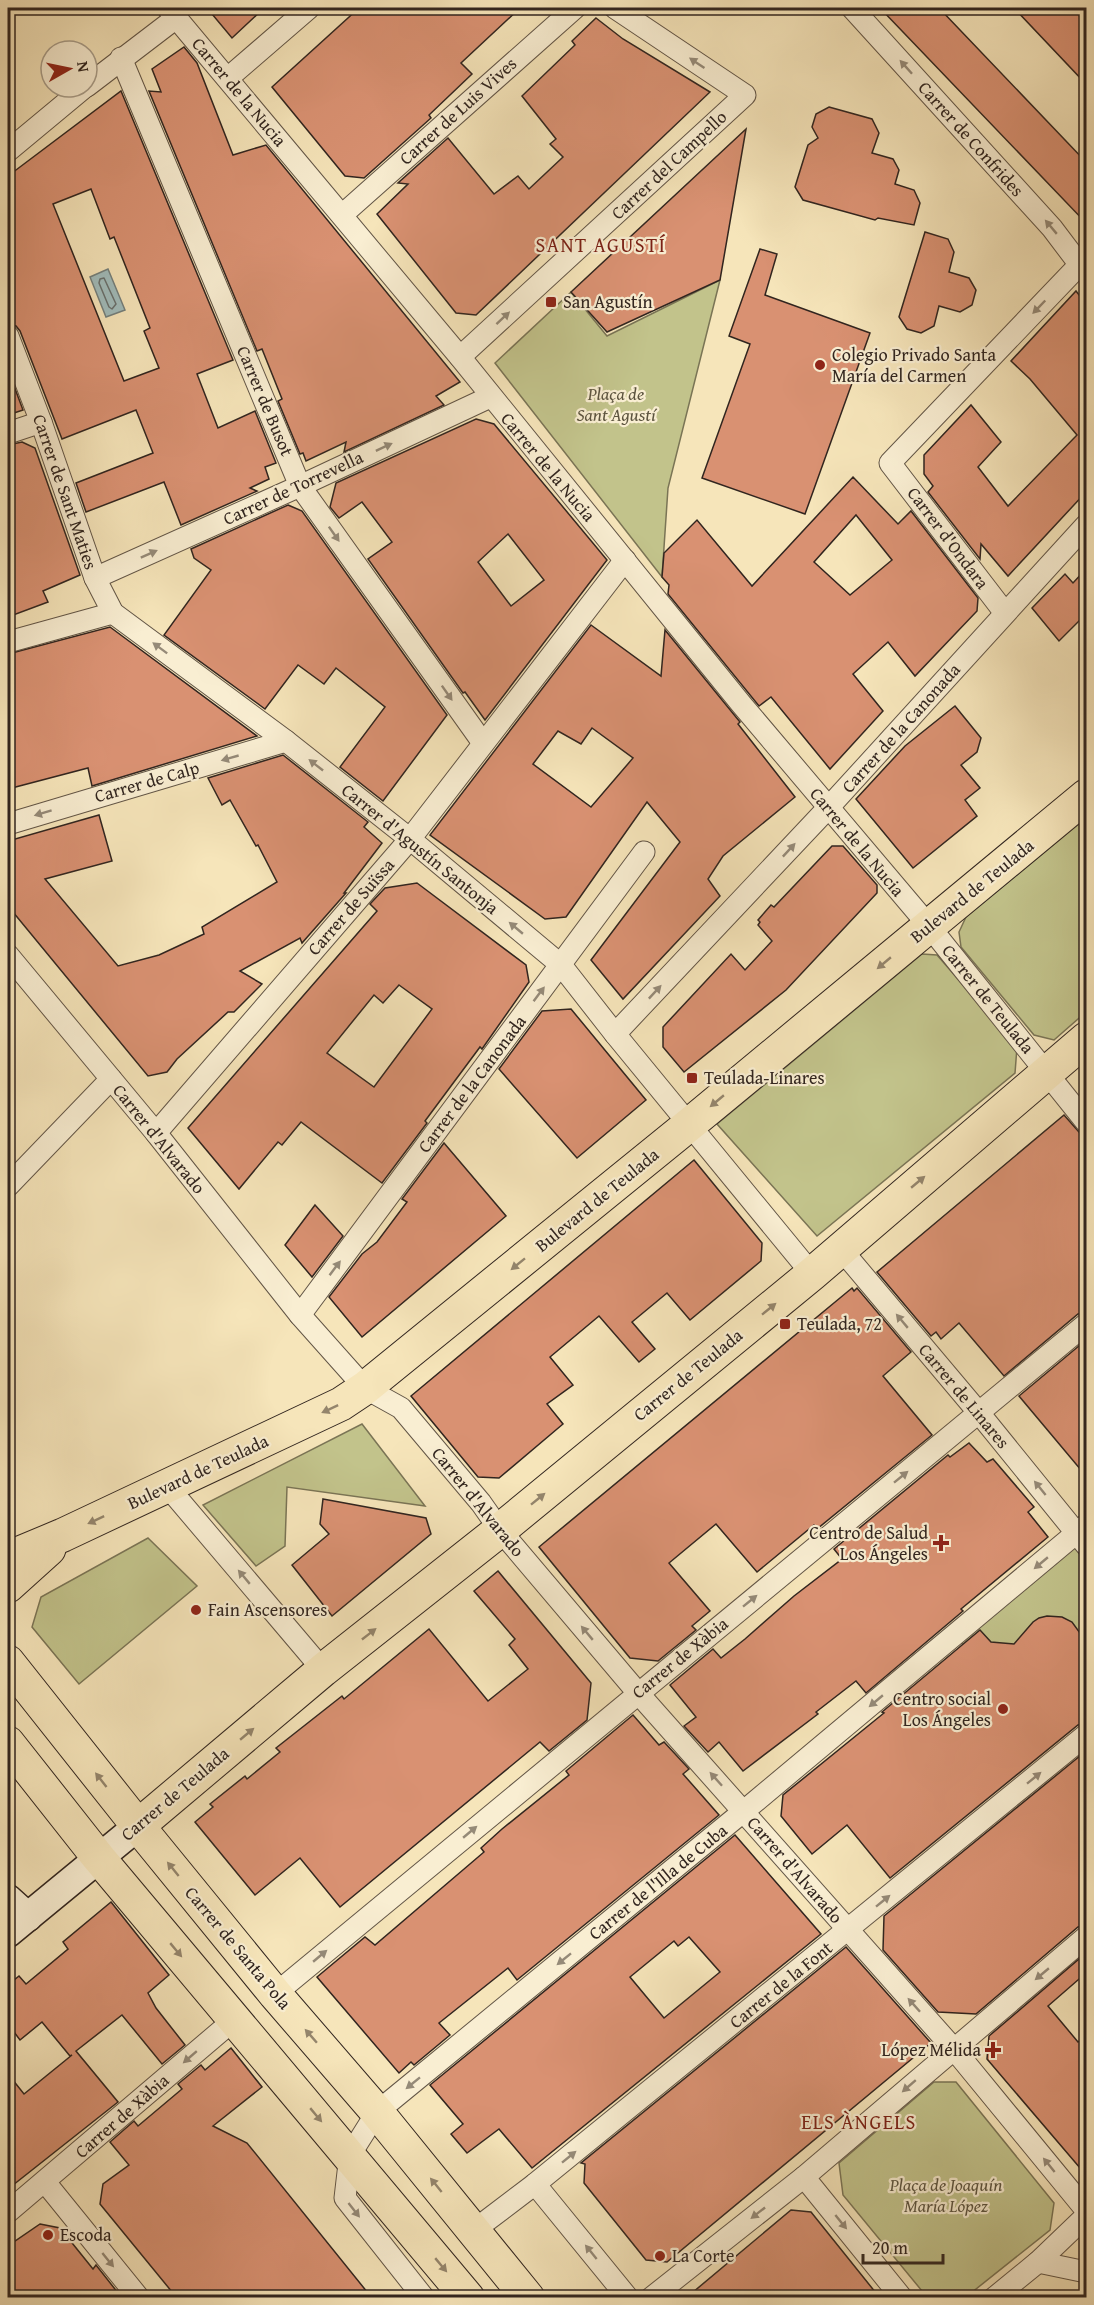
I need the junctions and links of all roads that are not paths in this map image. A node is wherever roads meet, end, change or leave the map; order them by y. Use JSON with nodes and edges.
{"nodes":[{"id":1,"x":309,"y":8,"type":"edge"},
{"id":2,"x":575,"y":8,"type":"edge"},
{"id":3,"x":615,"y":8,"type":"edge"},
{"id":4,"x":852,"y":8,"type":"edge"},
{"id":5,"x":172,"y":13,"type":"edge"},
{"id":6,"x":121,"y":58,"type":"junction"},
{"id":7,"x":99,"y":76,"type":"edge"},
{"id":8,"x":228,"y":78,"type":"junction"},
{"id":9,"x":70,"y":99,"type":"edge"},
{"id":10,"x":8,"y":151,"type":"edge"},
{"id":11,"x":342,"y":215,"type":"junction"},
{"id":12,"x":1084,"y":265,"type":"edge"},
{"id":13,"x":8,"y":336,"type":"edge"},
{"id":14,"x":460,"y":357,"type":"junction"},
{"id":15,"x":490,"y":397,"type":"junction"},
{"id":16,"x":42,"y":422,"type":"junction"},
{"id":17,"x":8,"y":433,"type":"edge"},
{"id":18,"x":300,"y":486,"type":"junction"},
{"id":19,"x":1086,"y":525,"type":"edge"},
{"id":20,"x":625,"y":560,"type":"junction"},
{"id":21,"x":95,"y":578,"type":"junction"},
{"id":22,"x":113,"y":613,"type":"junction"},
{"id":23,"x":1005,"y":613,"type":"junction"},
{"id":24,"x":8,"y":642,"type":"edge"},
{"id":25,"x":286,"y":741,"type":"junction"},
{"id":26,"x":483,"y":743,"type":"junction"},
{"id":27,"x":1086,"y":796,"type":"edge"},
{"id":28,"x":828,"y":808,"type":"junction"},
{"id":29,"x":8,"y":824,"type":"edge"},
{"id":30,"x":410,"y":839,"type":"junction"},
{"id":31,"x":644,"y":852,"type":"dead end"},
{"id":32,"x":929,"y":926,"type":"junction"},
{"id":33,"x":8,"y":955,"type":"edge"},
{"id":34,"x":561,"y":965,"type":"junction"},
{"id":35,"x":615,"y":1034,"type":"junction"},
{"id":36,"x":1086,"y":1039,"type":"edge"},
{"id":37,"x":1047,"y":1073,"type":"junction"},
{"id":38,"x":111,"y":1079,"type":"junction"},
{"id":39,"x":1086,"y":1122,"type":"edge"},
{"id":40,"x":690,"y":1124,"type":"junction"},
{"id":41,"x":156,"y":1133,"type":"junction"},
{"id":42,"x":8,"y":1186,"type":"edge"},
{"id":43,"x":840,"y":1248,"type":"junction"},
{"id":44,"x":812,"y":1274,"type":"junction"},
{"id":45,"x":300,"y":1315,"type":"junction"},
{"id":46,"x":1086,"y":1324,"type":"edge"},
{"id":47,"x":365,"y":1388,"type":"junction"},
{"id":48,"x":979,"y":1413,"type":"junction"},
{"id":49,"x":167,"y":1486,"type":"junction"},
{"id":50,"x":500,"y":1530,"type":"junction"},
{"id":51,"x":63,"y":1535,"type":"junction"},
{"id":52,"x":1083,"y":1535,"type":"edge"},
{"id":53,"x":8,"y":1558,"type":"edge"},
{"id":54,"x":8,"y":1586,"type":"edge"},
{"id":55,"x":8,"y":1662,"type":"edge"},
{"id":56,"x":323,"y":1670,"type":"junction"},
{"id":57,"x":638,"y":1693,"type":"junction"},
{"id":58,"x":1086,"y":1735,"type":"edge"},
{"id":59,"x":8,"y":1743,"type":"edge"},
{"id":60,"x":744,"y":1811,"type":"junction"},
{"id":61,"x":138,"y":1826,"type":"junction"},
{"id":62,"x":98,"y":1857,"type":"junction"},
{"id":63,"x":14,"y":1916,"type":"edge"},
{"id":64,"x":847,"y":1931,"type":"junction"},
{"id":65,"x":1086,"y":1937,"type":"edge"},
{"id":66,"x":275,"y":1994,"type":"junction"},
{"id":67,"x":235,"y":2019,"type":"junction"},
{"id":68,"x":953,"y":2048,"type":"junction"},
{"id":69,"x":377,"y":2112,"type":"junction"},
{"id":70,"x":350,"y":2155,"type":"junction"},
{"id":71,"x":804,"y":2177,"type":"junction"},
{"id":72,"x":45,"y":2182,"type":"junction"},
{"id":73,"x":535,"y":2184,"type":"junction"},
{"id":74,"x":1086,"y":2210,"type":"edge"},
{"id":75,"x":8,"y":2212,"type":"edge"},
{"id":76,"x":1086,"y":2216,"type":"edge"},
{"id":77,"x":473,"y":2231,"type":"junction"},
{"id":78,"x":1038,"y":2262,"type":"junction"},
{"id":79,"x":1086,"y":2272,"type":"edge"},
{"id":80,"x":139,"y":2298,"type":"edge"},
{"id":81,"x":424,"y":2298,"type":"edge"},
{"id":82,"x":468,"y":2298,"type":"edge"},
{"id":83,"x":528,"y":2298,"type":"edge"},
{"id":84,"x":628,"y":2298,"type":"edge"},
{"id":85,"x":651,"y":2298,"type":"edge"},
{"id":86,"x":902,"y":2298,"type":"edge"},
{"id":87,"x":994,"y":2298,"type":"edge"}],
"edges":[{"from":1,"to":8,"type":"street"},
{"from":2,"to":11,"type":"street","name":"Carrer de Luis Vives"},
{"from":14,"to":3,"type":"street","name":"Carrer del Campello","one_way":true},
{"from":12,"to":4,"type":"street","name":"Carrer de Confrides","one_way":true},
{"from":5,"to":6,"type":"street"},
{"from":5,"to":8,"type":"street","name":"Carrer de la Nucia"},
{"from":6,"to":7,"type":"street"},
{"from":6,"to":18,"type":"street","name":"Carrer de Busot"},
{"from":8,"to":11,"type":"street","name":"Carrer de la Nucia"},
{"from":9,"to":10,"type":"street"},
{"from":11,"to":14,"type":"street","name":"Carrer de la Nucia"},
{"from":12,"to":23,"type":"street","name":"Carrer d'Ondara","one_way":true},
{"from":13,"to":16,"type":"street","name":"Carrer de Sant Maties"},
{"from":14,"to":15,"type":"street","name":"Carrer de la Nucia"},
{"from":18,"to":15,"type":"street","name":"Carrer de Torrevella","one_way":true},
{"from":15,"to":20,"type":"street","name":"Carrer de la Nucia"},
{"from":16,"to":17,"type":"street"},
{"from":16,"to":21,"type":"street","name":"Carrer de Sant Maties"},
{"from":21,"to":18,"type":"street","name":"Carrer de Torrevella","one_way":true},
{"from":18,"to":26,"type":"street","name":"Carrer de Busot","one_way":true},
{"from":19,"to":23,"type":"street","name":"Carrer de la Canonada"},
{"from":20,"to":26,"type":"street","name":"Carrer de Suïssa"},
{"from":20,"to":28,"type":"street","name":"Carrer de la Nucia"},
{"from":21,"to":22,"type":"street","name":"Carrer de Sant Maties"},
{"from":22,"to":24,"type":"street"},
{"from":25,"to":22,"type":"street","name":"Carrer d'Agustín Santonja","one_way":true},
{"from":23,"to":28,"type":"street","name":"Carrer de la Canonada"},
{"from":25,"to":29,"type":"street","name":"Carrer de Calp","one_way":true},
{"from":30,"to":25,"type":"street","name":"Carrer d'Agustín Santonja","one_way":true},
{"from":26,"to":30,"type":"street","name":"Carrer de Suïssa"},
{"from":27,"to":32,"type":"main road","name":"Bulevard de Teulada"},
{"from":28,"to":32,"type":"street","name":"Carrer de la Nucia"},
{"from":35,"to":28,"type":"street","name":"Carrer de la Canonada","one_way":true},
{"from":34,"to":30,"type":"street","name":"Carrer d'Agustín Santonja","one_way":true},
{"from":30,"to":41,"type":"street","name":"Carrer de Suïssa"},
{"from":31,"to":34,"type":"street","name":"Carrer de la Canonada"},
{"from":32,"to":37,"type":"street","name":"Carrer de Teulada"},
{"from":32,"to":40,"type":"main road","name":"Bulevard de Teulada","one_way":true},
{"from":33,"to":38,"type":"street","name":"Carrer d'Alvarado"},
{"from":34,"to":35,"type":"street","name":"Carrer d'Agustín Santonja"},
{"from":45,"to":34,"type":"street","name":"Carrer de la Canonada","one_way":true},
{"from":35,"to":40,"type":"street","name":"Carrer d'Agustín Santonja"},
{"from":36,"to":37,"type":"main road","name":"Carrer de Teulada"},
{"from":37,"to":39,"type":"street"},
{"from":43,"to":37,"type":"main road","name":"Carrer de Teulada","one_way":true},
{"from":38,"to":41,"type":"street","name":"Carrer d'Alvarado"},
{"from":38,"to":42,"type":"street"},
{"from":40,"to":44,"type":"street","name":"Carrer d'Agustín Santonja"},
{"from":40,"to":47,"type":"main road","name":"Bulevard de Teulada","one_way":true},
{"from":41,"to":45,"type":"street","name":"Carrer d'Alvarado"},
{"from":43,"to":44,"type":"main road","name":"Carrer de Teulada"},
{"from":48,"to":43,"type":"street","name":"Carrer de Linares","one_way":true},
{"from":50,"to":44,"type":"main road","name":"Carrer de Teulada","one_way":true},
{"from":45,"to":47,"type":"street","name":"Carrer d'Alvarado"},
{"from":46,"to":48,"type":"street","name":"Carrer de Xàbia"},
{"from":47,"to":49,"type":"main road","name":"Bulevard de Teulada","one_way":true},
{"from":47,"to":50,"type":"street","name":"Carrer d'Alvarado"},
{"from":52,"to":48,"type":"street","name":"Carrer de Linares","one_way":true},
{"from":57,"to":48,"type":"street","name":"Carrer de Xàbia","one_way":true},
{"from":49,"to":51,"type":"main road","name":"Bulevard de Teulada","one_way":true},
{"from":56,"to":49,"type":"street","one_way":true},
{"from":56,"to":50,"type":"main road","name":"Carrer de Teulada","one_way":true},
{"from":57,"to":50,"type":"street","name":"Carrer d'Alvarado","one_way":true},
{"from":51,"to":53,"type":"main road","name":"Bulevard de Teulada"},
{"from":51,"to":54,"type":"main road","name":"Bulevard de Teulada"},
{"from":52,"to":60,"type":"street","name":"Carrer de l'Illa de Cuba","one_way":true},
{"from":61,"to":55,"type":"main road","name":"Carrer de Santa Pola","one_way":true},
{"from":61,"to":56,"type":"main road","name":"Carrer de Teulada","one_way":true},
{"from":60,"to":57,"type":"street","name":"Carrer d'Alvarado","one_way":true},
{"from":66,"to":57,"type":"street","name":"Carrer de Xàbia","one_way":true},
{"from":64,"to":58,"type":"street","name":"Carrer de la Font","one_way":true},
{"from":59,"to":62,"type":"main road"},
{"from":60,"to":64,"type":"street","name":"Carrer d'Alvarado"},
{"from":60,"to":69,"type":"street","name":"Carrer de l'Illa de Cuba","one_way":true},
{"from":61,"to":62,"type":"street","name":"Carrer de Teulada"},
{"from":66,"to":61,"type":"main road","name":"Carrer de Santa Pola","one_way":true},
{"from":62,"to":63,"type":"street","name":"Carrer de Teulada"},
{"from":62,"to":67,"type":"main road","one_way":true},
{"from":68,"to":64,"type":"street","name":"Carrer d'Alvarado","one_way":true},
{"from":73,"to":64,"type":"street","name":"Carrer de la Font","one_way":true},
{"from":65,"to":68,"type":"street","one_way":true},
{"from":69,"to":66,"type":"main road","name":"Carrer de Santa Pola","one_way":true},
{"from":67,"to":70,"type":"main road","one_way":true},
{"from":67,"to":72,"type":"street","name":"Carrer de Xàbia","one_way":true},
{"from":68,"to":71,"type":"street","one_way":true},
{"from":74,"to":68,"type":"street","one_way":true},
{"from":69,"to":70,"type":"street","name":"Carrer de l'Illa de Cuba"},
{"from":77,"to":69,"type":"main road","name":"Carrer de Santa Pola","one_way":true},
{"from":70,"to":81,"type":"street","one_way":true},
{"from":70,"to":82,"type":"main road","one_way":true},
{"from":71,"to":85,"type":"street","one_way":true},
{"from":71,"to":86,"type":"street","one_way":true},
{"from":72,"to":75,"type":"street","name":"Carrer de Xàbia"},
{"from":72,"to":80,"type":"street","one_way":true},
{"from":73,"to":77,"type":"street","name":"Carrer de la Font"},
{"from":84,"to":73,"type":"street","one_way":true},
{"from":76,"to":78,"type":"street"},
{"from":77,"to":83,"type":"main road","name":"Carrer de Santa Pola"},
{"from":78,"to":79,"type":"street"},
{"from":78,"to":87,"type":"street"}]}
